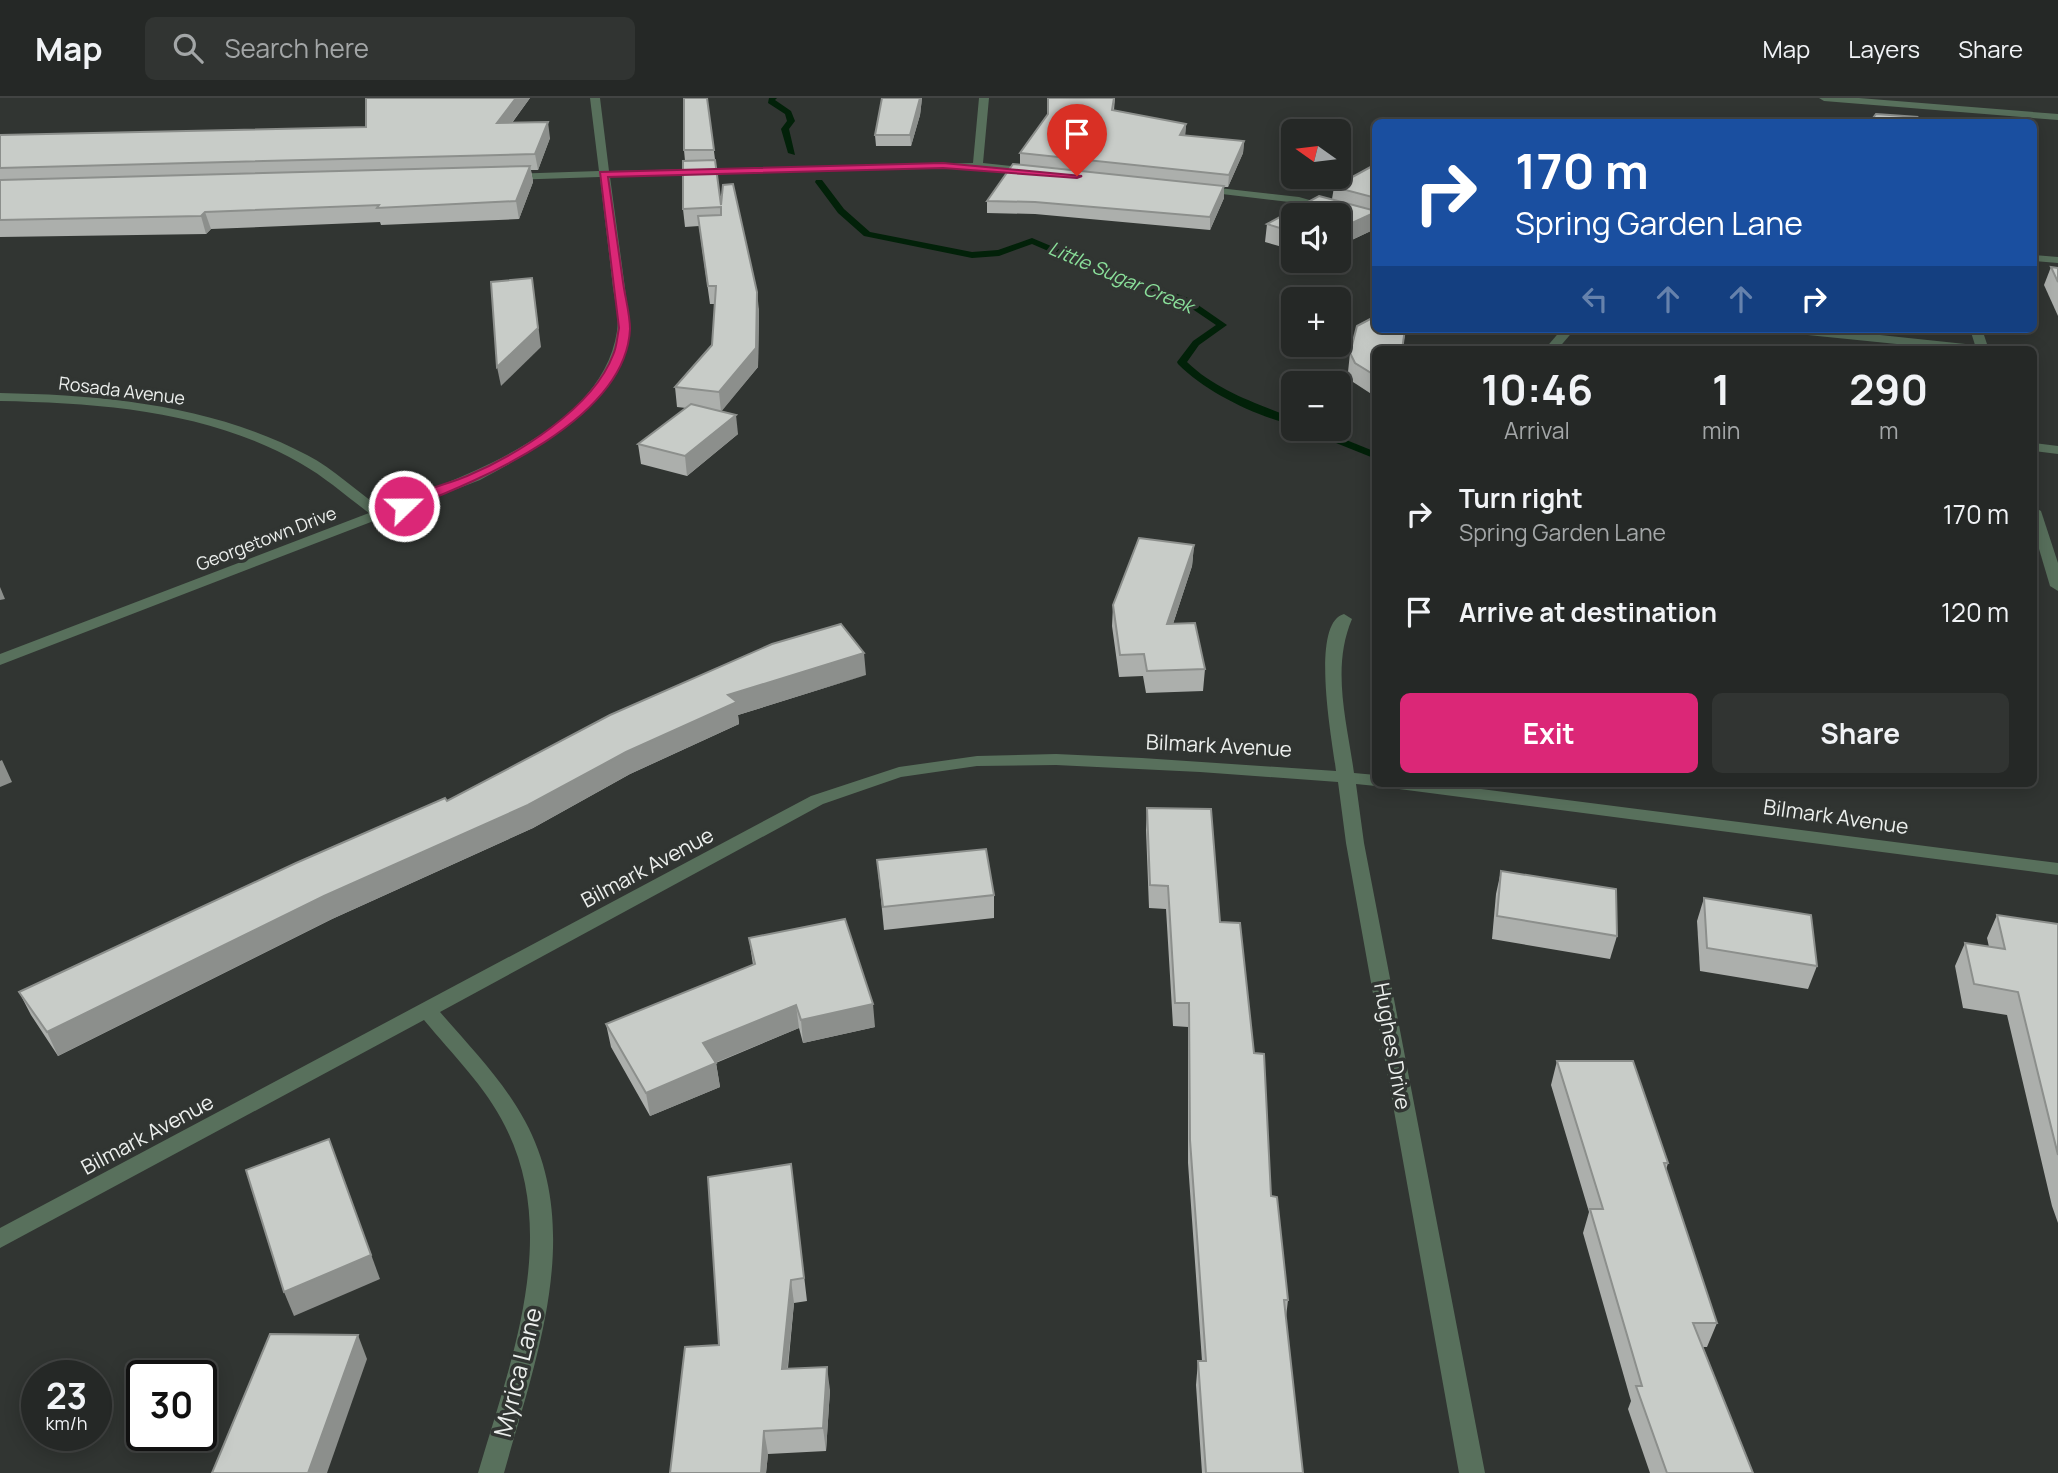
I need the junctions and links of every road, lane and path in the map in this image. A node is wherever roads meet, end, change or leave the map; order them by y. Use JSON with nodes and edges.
{"nodes":[{"id":1,"x":595,"y":98,"type":"edge"},
{"id":2,"x":984,"y":98,"type":"edge"},
{"id":3,"x":1824,"y":98,"type":"edge"},
{"id":4,"x":2058,"y":117,"type":"edge"},
{"id":5,"x":2030,"y":119,"type":"edge"},
{"id":6,"x":978,"y":166,"type":"junction"},
{"id":7,"x":1037,"y":172,"type":"edge"},
{"id":8,"x":603,"y":174,"type":"junction"},
{"id":9,"x":501,"y":177,"type":"edge"},
{"id":10,"x":1184,"y":187,"type":"edge"},
{"id":11,"x":1372,"y":222,"type":"edge"},
{"id":12,"x":2037,"y":258,"type":"edge"},
{"id":13,"x":2058,"y":260,"type":"edge"},
{"id":14,"x":1565,"y":333,"type":"edge"},
{"id":15,"x":1825,"y":333,"type":"edge"},
{"id":16,"x":1554,"y":346,"type":"edge"},
{"id":17,"x":1945,"y":346,"type":"edge"},
{"id":18,"x":0,"y":397,"type":"edge"},
{"id":19,"x":2037,"y":447,"type":"edge"},
{"id":20,"x":2058,"y":450,"type":"edge"},
{"id":21,"x":381,"y":515,"type":"junction"},
{"id":22,"x":2037,"y":520,"type":"edge"},
{"id":23,"x":2058,"y":586,"type":"edge"},
{"id":24,"x":1344,"y":619,"type":"dead end"},
{"id":25,"x":0,"y":660,"type":"edge"},
{"id":26,"x":1348,"y":778,"type":"junction"},
{"id":27,"x":1372,"y":781,"type":"edge"},
{"id":28,"x":1422,"y":787,"type":"edge"},
{"id":29,"x":2058,"y":869,"type":"edge"},
{"id":30,"x":428,"y":1011,"type":"junction"},
{"id":31,"x":0,"y":1239,"type":"edge"},
{"id":32,"x":491,"y":1473,"type":"edge"},
{"id":33,"x":1472,"y":1473,"type":"edge"}],
"edges":[{"from":1,"to":8,"type":"street","name":"Georgetown Drive"},
{"from":2,"to":6,"type":"street"},
{"from":3,"to":5,"type":"street"},
{"from":4,"to":5,"type":"street"},
{"from":6,"to":7,"type":"street"},
{"from":6,"to":8,"type":"street"},
{"from":8,"to":9,"type":"street"},
{"from":8,"to":21,"type":"street","name":"Georgetown Drive"},
{"from":10,"to":11,"type":"street"},
{"from":12,"to":13,"type":"street"},
{"from":14,"to":16,"type":"street"},
{"from":15,"to":17,"type":"street"},
{"from":18,"to":21,"type":"street","name":"Rosada Avenue"},
{"from":19,"to":20,"type":"street"},
{"from":21,"to":25,"type":"street","name":"Georgetown Drive"},
{"from":22,"to":23,"type":"street"},
{"from":24,"to":26,"type":"street","name":"Hughes Drive"},
{"from":26,"to":27,"type":"street","name":"Bilmark Avenue"},
{"from":26,"to":30,"type":"street","name":"Bilmark Avenue"},
{"from":26,"to":33,"type":"street","name":"Hughes Drive"},
{"from":28,"to":29,"type":"street","name":"Bilmark Avenue"},
{"from":30,"to":31,"type":"street","name":"Bilmark Avenue"},
{"from":30,"to":32,"type":"street","name":"Myrica Lane"}]}
